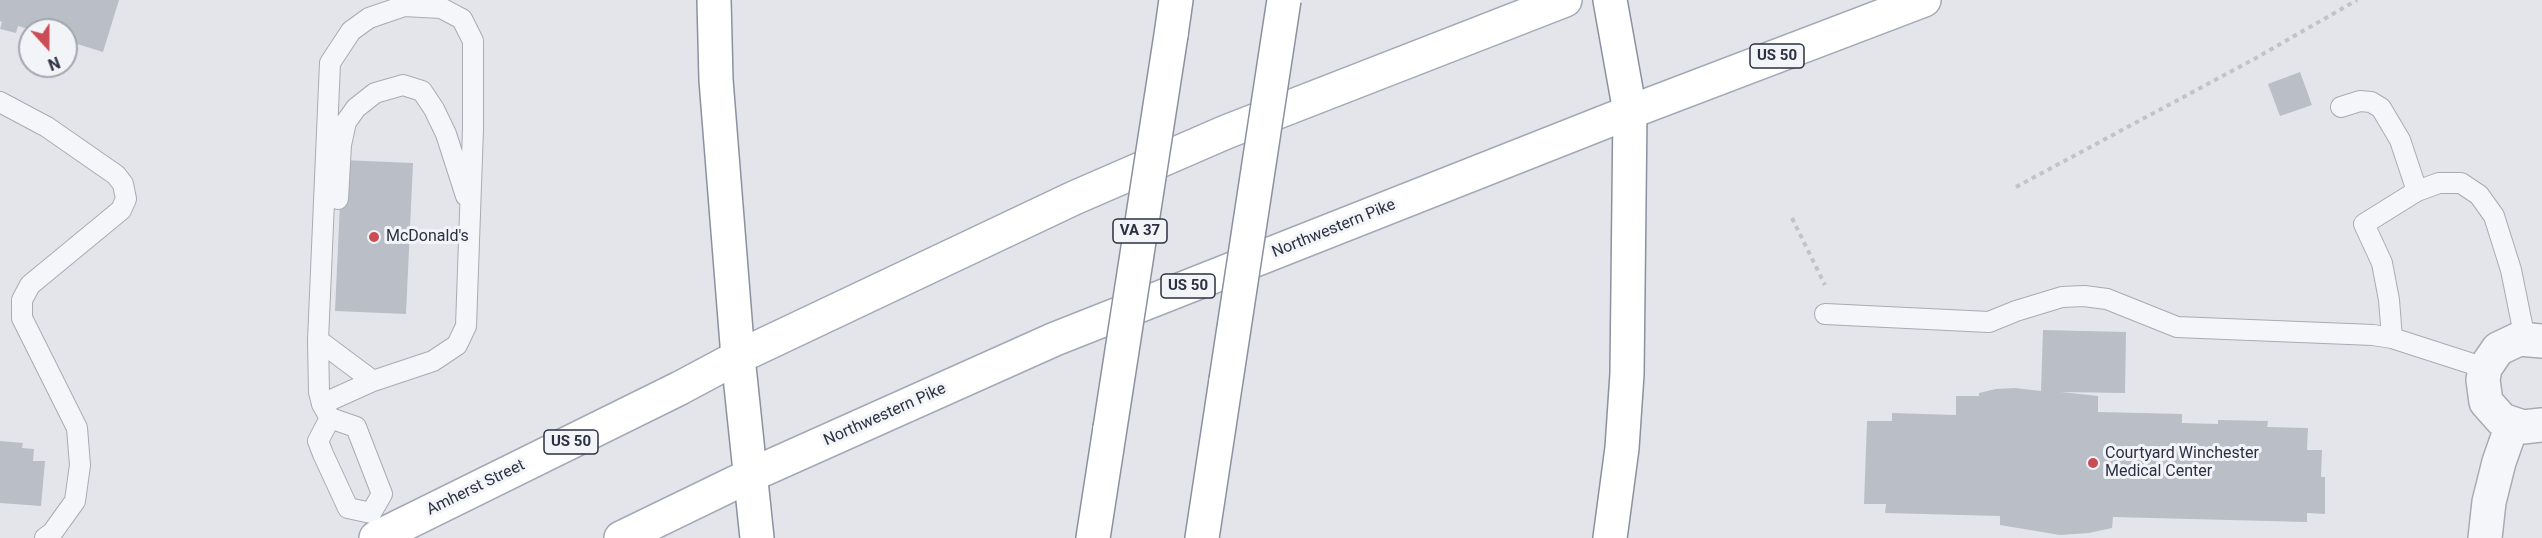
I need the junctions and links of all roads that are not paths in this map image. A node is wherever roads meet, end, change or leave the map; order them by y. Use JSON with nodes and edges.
{"nodes":[{"id":1,"x":714,"y":0,"type":"edge"},
{"id":2,"x":1176,"y":0,"type":"edge"},
{"id":3,"x":1284,"y":0,"type":"edge"},
{"id":4,"x":1565,"y":0,"type":"edge"},
{"id":5,"x":1610,"y":0,"type":"edge"},
{"id":6,"x":1924,"y":0,"type":"edge"},
{"id":7,"x":0,"y":102,"type":"edge"},
{"id":8,"x":2341,"y":108,"type":"dead end"},
{"id":9,"x":1630,"y":112,"type":"junction"},
{"id":10,"x":2417,"y":190,"type":"junction"},
{"id":11,"x":470,"y":210,"type":"junction"},
{"id":12,"x":1825,"y":314,"type":"dead end"},
{"id":13,"x":320,"y":319,"type":"junction"},
{"id":14,"x":2392,"y":338,"type":"junction"},
{"id":15,"x":318,"y":340,"type":"junction"},
{"id":16,"x":2533,"y":340,"type":"edge"},
{"id":17,"x":738,"y":357,"type":"junction"},
{"id":18,"x":2485,"y":368,"type":"junction"},
{"id":19,"x":373,"y":381,"type":"junction"},
{"id":20,"x":326,"y":411,"type":"junction"},
{"id":21,"x":2527,"y":425,"type":"edge"},
{"id":22,"x":752,"y":476,"type":"junction"},
{"id":23,"x":378,"y":531,"type":"edge"},
{"id":24,"x":45,"y":538,"type":"edge"},
{"id":25,"x":621,"y":538,"type":"edge"},
{"id":26,"x":757,"y":538,"type":"edge"},
{"id":27,"x":1093,"y":538,"type":"edge"},
{"id":28,"x":1202,"y":538,"type":"edge"},
{"id":29,"x":1610,"y":538,"type":"edge"},
{"id":30,"x":2485,"y":538,"type":"edge"}],
"edges":[{"from":1,"to":17,"type":"main road"},
{"from":2,"to":27,"type":"main road","number":"VA 37","bridge":true},
{"from":3,"to":28,"type":"main road","bridge":true},
{"from":4,"to":17,"type":"main road","number":"US 50"},
{"from":5,"to":9,"type":"main road"},
{"from":6,"to":9,"type":"main road","name":"Northwestern Pike","number":"US 50"},
{"from":7,"to":24,"type":"lane"},
{"from":8,"to":10,"type":"lane"},
{"from":9,"to":22,"type":"main road","name":"Northwestern Pike","number":"US 50"},
{"from":9,"to":29,"type":"main road"},
{"from":10,"to":14,"type":"lane"},
{"from":10,"to":16,"type":"lane"},
{"from":11,"to":13,"type":"lane"},
{"from":11,"to":13,"type":"lane"},
{"from":11,"to":19,"type":"lane"},
{"from":12,"to":14,"type":"lane"},
{"from":13,"to":15,"type":"lane"},
{"from":14,"to":18,"type":"lane"},
{"from":15,"to":19,"type":"lane"},
{"from":15,"to":20,"type":"lane"},
{"from":16,"to":18,"type":"street"},
{"from":17,"to":22,"type":"main road"},
{"from":17,"to":23,"type":"main road","name":"Amherst Street","number":"US 50"},
{"from":18,"to":21,"type":"street"},
{"from":19,"to":20,"type":"lane"},
{"from":20,"to":23,"type":"lane"},
{"from":20,"to":23,"type":"lane"},
{"from":21,"to":30,"type":"street"},
{"from":22,"to":25,"type":"main road","number":"US 50"},
{"from":22,"to":26,"type":"main road"}]}
